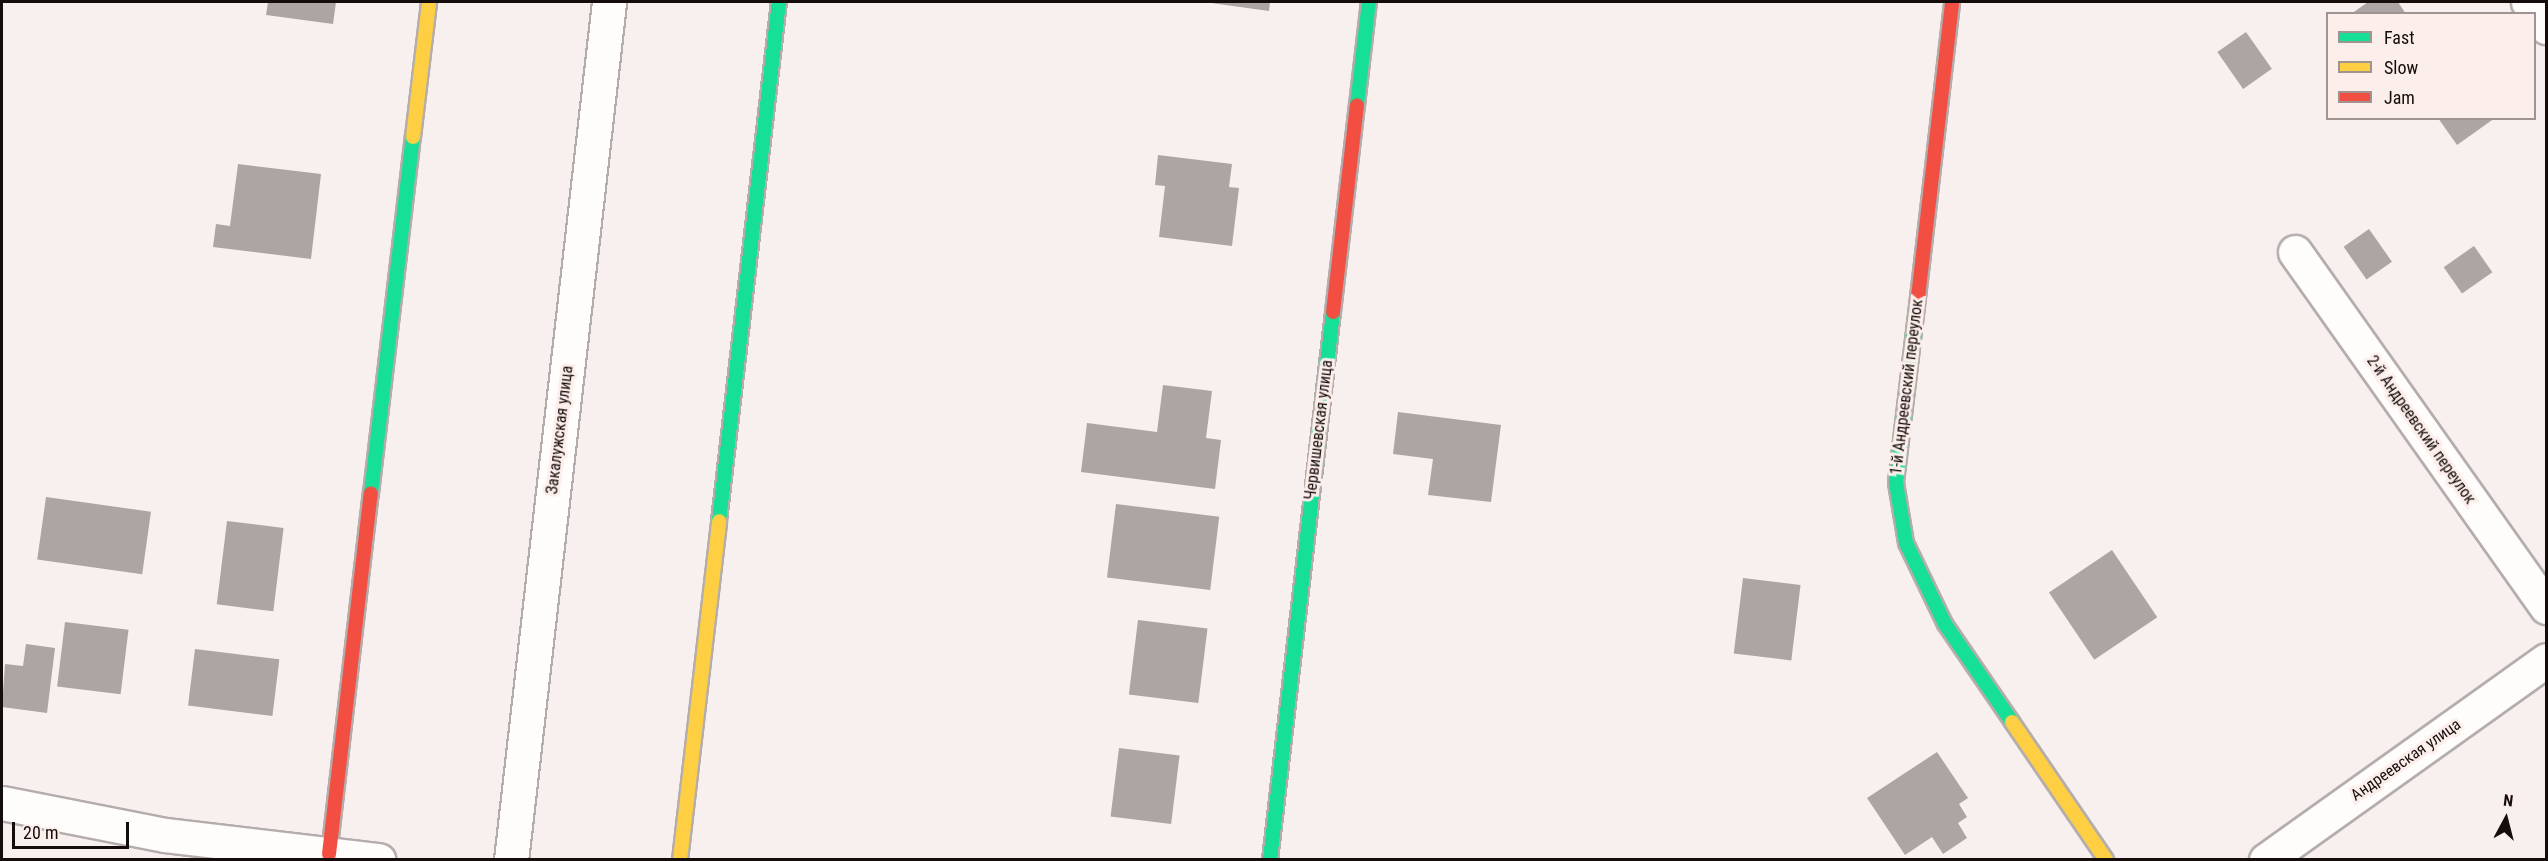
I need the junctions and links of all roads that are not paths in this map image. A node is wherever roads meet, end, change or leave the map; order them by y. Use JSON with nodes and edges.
{"nodes":[{"id":1,"x":429,"y":2,"type":"edge"},
{"id":2,"x":609,"y":2,"type":"edge"},
{"id":3,"x":779,"y":2,"type":"edge"},
{"id":4,"x":1369,"y":2,"type":"edge"},
{"id":5,"x":1952,"y":2,"type":"edge"},
{"id":6,"x":2536,"y":13,"type":"edge"},
{"id":7,"x":2547,"y":27,"type":"edge"},
{"id":8,"x":2295,"y":252,"type":"dead end"},
{"id":9,"x":2547,"y":607,"type":"edge"},
{"id":10,"x":2547,"y":660,"type":"edge"},
{"id":11,"x":2,"y":803,"type":"edge"},
{"id":12,"x":329,"y":854,"type":"junction"},
{"id":13,"x":379,"y":860,"type":"edge"},
{"id":14,"x":511,"y":860,"type":"edge"},
{"id":15,"x":680,"y":860,"type":"edge"},
{"id":16,"x":1270,"y":860,"type":"edge"},
{"id":17,"x":2106,"y":860,"type":"edge"},
{"id":18,"x":2266,"y":860,"type":"edge"}],
"edges":[{"from":1,"to":12,"type":"street"},
{"from":2,"to":14,"type":"street","name":"Закалужская улица"},
{"from":3,"to":15,"type":"street"},
{"from":4,"to":16,"type":"street","name":"Червишевская улица"},
{"from":5,"to":17,"type":"street","name":"1-й Андреевский переулок"},
{"from":6,"to":7,"type":"street"},
{"from":8,"to":9,"type":"street","name":"2-й Андреевский переулок"},
{"from":10,"to":18,"type":"street","name":"Андреевская улица"},
{"from":11,"to":12,"type":"street"},
{"from":12,"to":13,"type":"street"}]}
